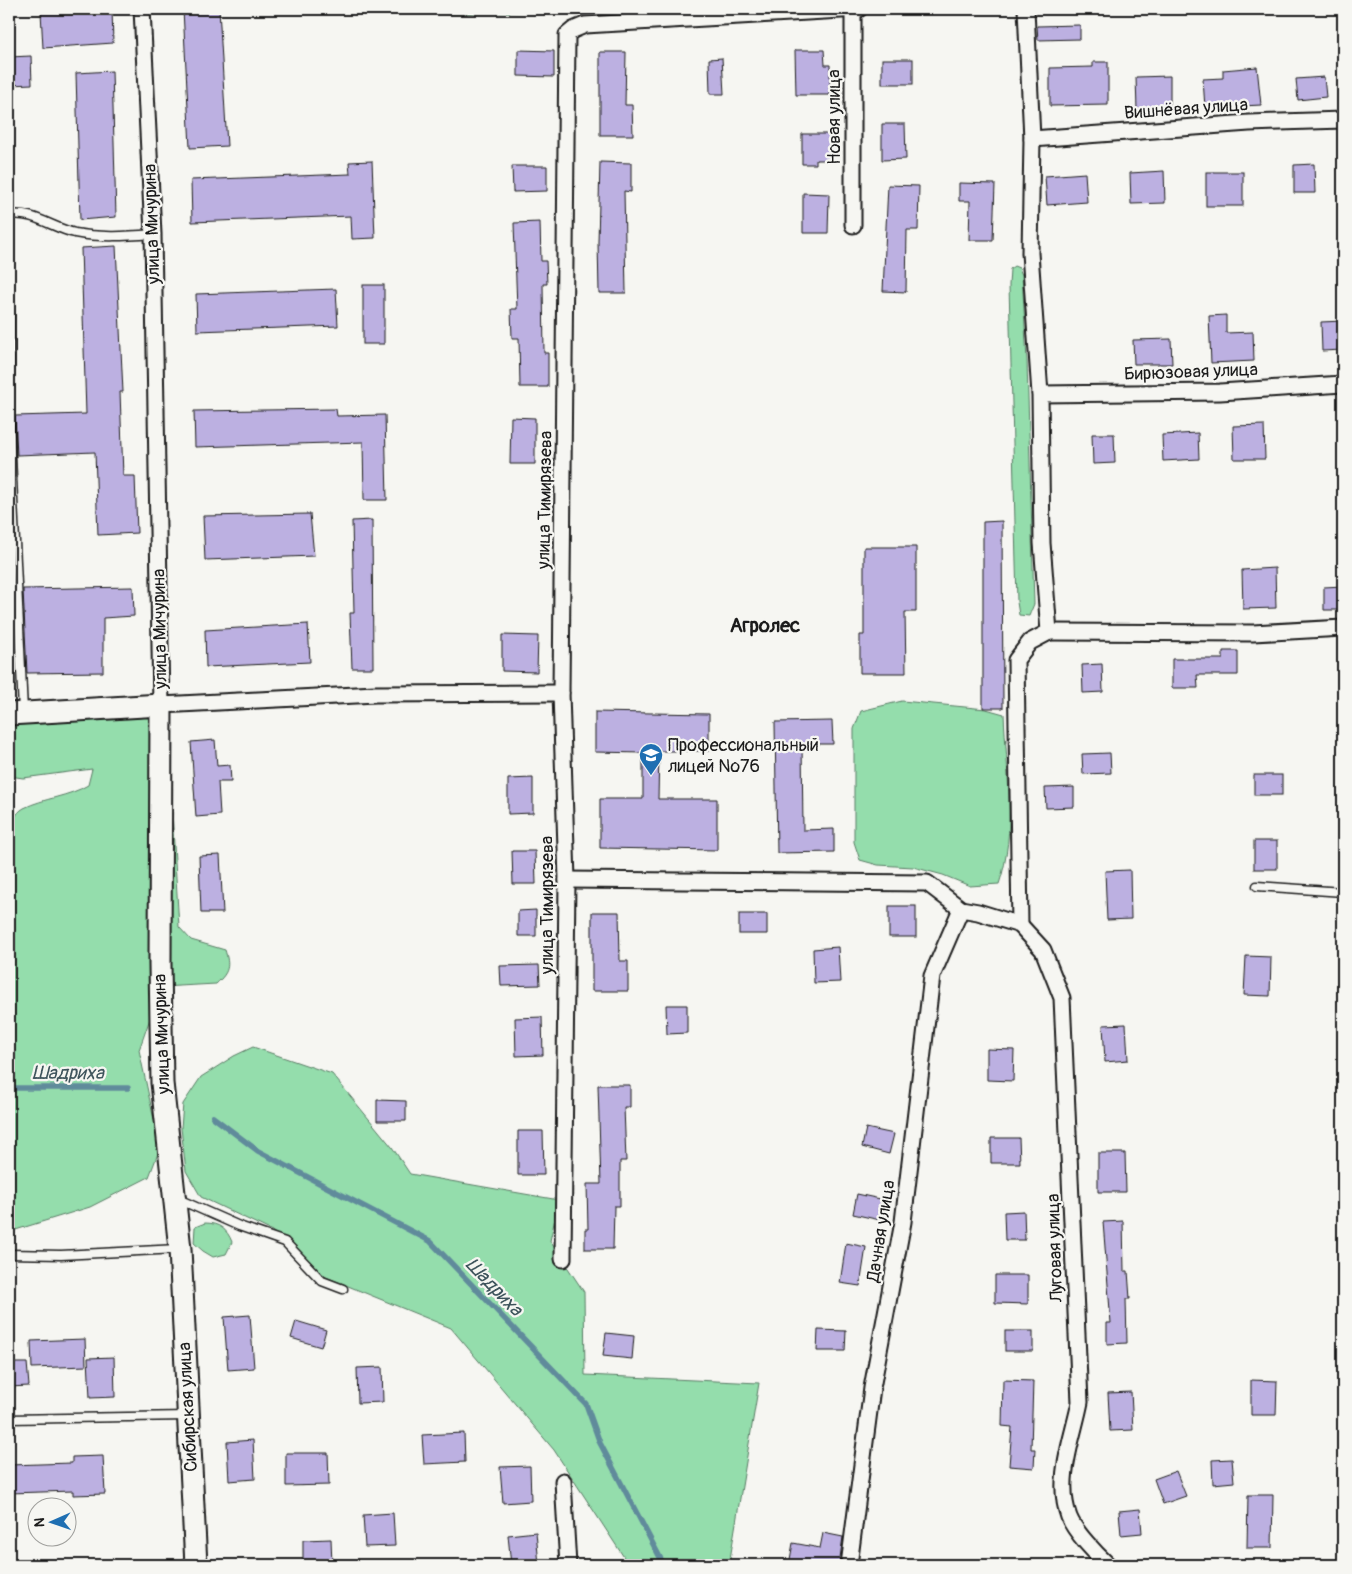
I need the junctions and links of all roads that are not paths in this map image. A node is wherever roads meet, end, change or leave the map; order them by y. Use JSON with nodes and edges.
{"nodes":[{"id":1,"x":142,"y":9,"type":"edge"},
{"id":2,"x":853,"y":9,"type":"edge"},
{"id":3,"x":859,"y":9,"type":"edge"},
{"id":4,"x":1026,"y":9,"type":"edge"},
{"id":5,"x":1343,"y":120,"type":"edge"},
{"id":6,"x":1032,"y":139,"type":"junction"},
{"id":7,"x":9,"y":215,"type":"edge"},
{"id":8,"x":854,"y":225,"type":"dead end"},
{"id":9,"x":153,"y":234,"type":"junction"},
{"id":10,"x":9,"y":314,"type":"edge"},
{"id":11,"x":1343,"y":384,"type":"edge"},
{"id":12,"x":1040,"y":394,"type":"junction"},
{"id":13,"x":1343,"y":628,"type":"edge"},
{"id":14,"x":1049,"y":632,"type":"junction"},
{"id":15,"x":561,"y":693,"type":"junction"},
{"id":16,"x":161,"y":705,"type":"junction"},
{"id":17,"x":16,"y":713,"type":"edge"},
{"id":18,"x":567,"y":880,"type":"junction"},
{"id":19,"x":1258,"y":886,"type":"dead end"},
{"id":20,"x":1343,"y":892,"type":"edge"},
{"id":21,"x":961,"y":910,"type":"junction"},
{"id":22,"x":1020,"y":926,"type":"junction"},
{"id":23,"x":174,"y":1197,"type":"junction"},
{"id":24,"x":180,"y":1249,"type":"junction"},
{"id":25,"x":9,"y":1254,"type":"edge"},
{"id":26,"x":563,"y":1259,"type":"dead end"},
{"id":27,"x":343,"y":1289,"type":"dead end"},
{"id":28,"x":189,"y":1416,"type":"junction"},
{"id":29,"x":9,"y":1419,"type":"edge"},
{"id":30,"x":563,"y":1481,"type":"dead end"},
{"id":31,"x":849,"y":1564,"type":"edge"},
{"id":32,"x":196,"y":1565,"type":"edge"},
{"id":33,"x":568,"y":1565,"type":"edge"},
{"id":34,"x":1108,"y":1565,"type":"edge"}],
"edges":[{"from":1,"to":9,"type":"street","name":"улица Мичурина"},
{"from":2,"to":3,"type":"street","name":"улица Тимирязева"},
{"from":2,"to":8,"type":"street","name":"Новая улица"},
{"from":2,"to":15,"type":"street","name":"улица Тимирязева"},
{"from":4,"to":6,"type":"street"},
{"from":5,"to":6,"type":"street","name":"Вишнёвая улица"},
{"from":6,"to":12,"type":"street"},
{"from":7,"to":9,"type":"lane"},
{"from":9,"to":16,"type":"street","name":"улица Мичурина"},
{"from":10,"to":17,"type":"lane"},
{"from":11,"to":12,"type":"street","name":"Бирюзовая улица"},
{"from":12,"to":14,"type":"street"},
{"from":13,"to":14,"type":"street"},
{"from":14,"to":22,"type":"street"},
{"from":15,"to":16,"type":"street"},
{"from":15,"to":18,"type":"street","name":"улица Тимирязева"},
{"from":16,"to":17,"type":"street"},
{"from":16,"to":23,"type":"street","name":"улица Мичурина"},
{"from":18,"to":21,"type":"street"},
{"from":18,"to":26,"type":"street","name":"улица Тимирязева"},
{"from":19,"to":20,"type":"lane"},
{"from":21,"to":22,"type":"street"},
{"from":21,"to":31,"type":"street","name":"Дачная улица"},
{"from":22,"to":34,"type":"street","name":"Луговая улица"},
{"from":23,"to":24,"type":"street","name":"улица Мичурина"},
{"from":23,"to":27,"type":"lane"},
{"from":24,"to":25,"type":"lane"},
{"from":24,"to":28,"type":"street","name":"Сибирская улица"},
{"from":28,"to":29,"type":"lane"},
{"from":28,"to":32,"type":"street","name":"Сибирская улица"},
{"from":30,"to":33,"type":"street"}]}
